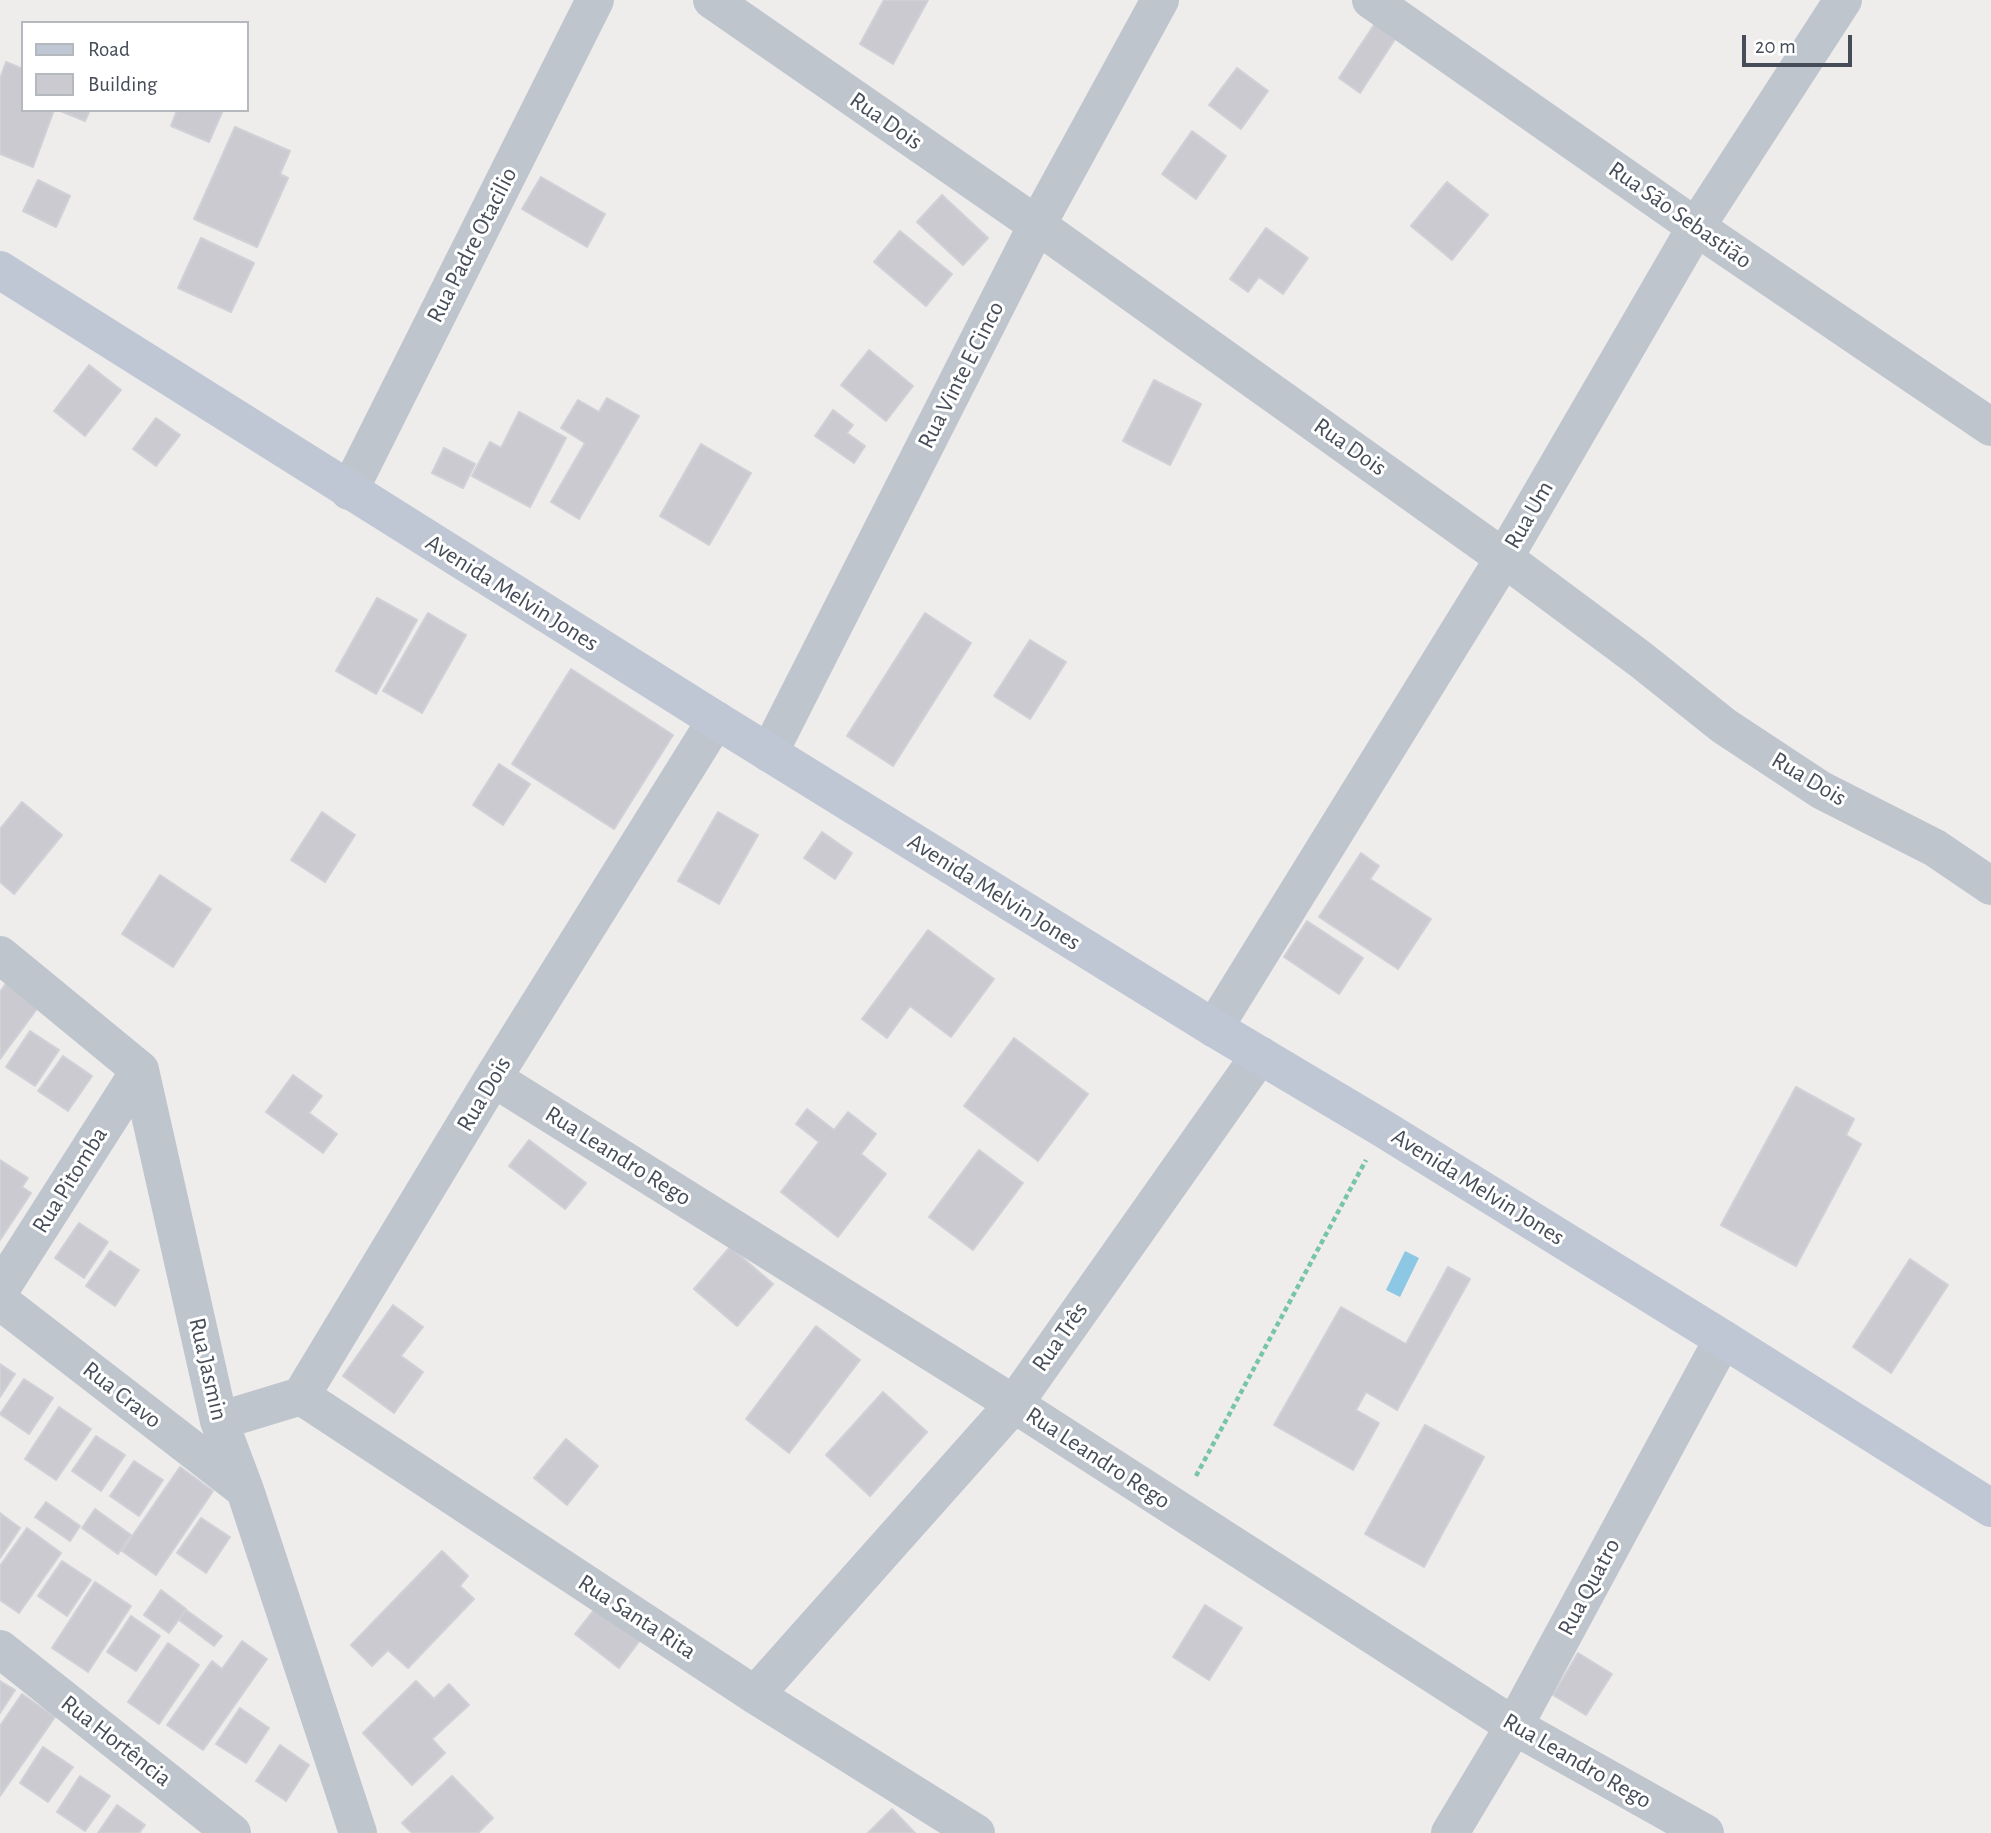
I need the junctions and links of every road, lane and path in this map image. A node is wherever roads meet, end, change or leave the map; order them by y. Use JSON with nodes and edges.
{"nodes":[{"id":1,"x":595,"y":0,"type":"edge"},
{"id":2,"x":712,"y":0,"type":"edge"},
{"id":3,"x":1160,"y":0,"type":"edge"},
{"id":4,"x":1371,"y":0,"type":"edge"},
{"id":5,"x":1843,"y":0,"type":"edge"},
{"id":6,"x":1037,"y":225,"type":"junction"},
{"id":7,"x":1696,"y":227,"type":"junction"},
{"id":8,"x":0,"y":271,"type":"edge"},
{"id":9,"x":1991,"y":426,"type":"edge"},
{"id":10,"x":349,"y":491,"type":"junction"},
{"id":11,"x":1504,"y":558,"type":"junction"},
{"id":12,"x":716,"y":720,"type":"junction"},
{"id":13,"x":769,"y":753,"type":"junction"},
{"id":14,"x":1991,"y":886,"type":"edge"},
{"id":15,"x":0,"y":955,"type":"edge"},
{"id":16,"x":1214,"y":1028,"type":"junction"},
{"id":17,"x":1260,"y":1055,"type":"junction"},
{"id":18,"x":140,"y":1070,"type":"junction"},
{"id":19,"x":494,"y":1078,"type":"junction"},
{"id":20,"x":1382,"y":1128,"type":"junction"},
{"id":21,"x":0,"y":1290,"type":"edge"},
{"id":22,"x":0,"y":1301,"type":"edge"},
{"id":23,"x":1723,"y":1339,"type":"junction"},
{"id":24,"x":301,"y":1396,"type":"junction"},
{"id":25,"x":1014,"y":1404,"type":"junction"},
{"id":26,"x":219,"y":1421,"type":"junction"},
{"id":27,"x":245,"y":1490,"type":"junction"},
{"id":28,"x":1991,"y":1508,"type":"edge"},
{"id":29,"x":1177,"y":1510,"type":"junction"},
{"id":30,"x":0,"y":1649,"type":"edge"},
{"id":31,"x":755,"y":1695,"type":"junction"},
{"id":32,"x":1514,"y":1726,"type":"junction"},
{"id":33,"x":232,"y":1833,"type":"edge"},
{"id":34,"x":358,"y":1833,"type":"edge"},
{"id":35,"x":976,"y":1833,"type":"edge"},
{"id":36,"x":1450,"y":1833,"type":"edge"},
{"id":37,"x":1705,"y":1833,"type":"edge"}],
"edges":[{"from":1,"to":10,"type":"street","name":"Rua Padre Otacilio"},
{"from":2,"to":6,"type":"street","name":"Rua Dois"},
{"from":3,"to":6,"type":"street","name":"Rua Vinte E Cinco"},
{"from":4,"to":7,"type":"street","name":"Rua São Sebastião"},
{"from":5,"to":7,"type":"street","name":"Rua Um"},
{"from":6,"to":11,"type":"street","name":"Rua Dois"},
{"from":6,"to":13,"type":"street","name":"Rua Vinte E Cinco"},
{"from":7,"to":9,"type":"street","name":"Rua São Sebastião"},
{"from":7,"to":11,"type":"street","name":"Rua Um"},
{"from":8,"to":10,"type":"main road","name":"Avenida Melvin Jones"},
{"from":10,"to":12,"type":"main road","name":"Avenida Melvin Jones"},
{"from":11,"to":14,"type":"street","name":"Rua Dois"},
{"from":11,"to":16,"type":"street","name":"Rua Um"},
{"from":12,"to":13,"type":"main road","name":"Avenida Melvin Jones"},
{"from":12,"to":19,"type":"street","name":"Rua Dois"},
{"from":13,"to":16,"type":"main road","name":"Avenida Melvin Jones"},
{"from":15,"to":18,"type":"street"},
{"from":16,"to":17,"type":"main road","name":"Avenida Melvin Jones"},
{"from":17,"to":20,"type":"main road","name":"Avenida Melvin Jones"},
{"from":17,"to":25,"type":"street","name":"Rua Três"},
{"from":18,"to":21,"type":"street","name":"Rua Pitomba"},
{"from":18,"to":26,"type":"street","name":"Rua Jasmin"},
{"from":19,"to":24,"type":"street","name":"Rua Dois"},
{"from":19,"to":25,"type":"street","name":"Rua Leandro Rego"},
{"from":20,"to":23,"type":"main road","name":"Avenida Melvin Jones"},
{"from":20,"to":29,"type":"path"},
{"from":22,"to":27,"type":"street","name":"Rua Cravo"},
{"from":23,"to":28,"type":"main road","name":"Avenida Melvin Jones"},
{"from":23,"to":32,"type":"street","name":"Rua Quatro"},
{"from":24,"to":26,"type":"street"},
{"from":24,"to":31,"type":"street","name":"Rua Santa Rita"},
{"from":25,"to":29,"type":"street","name":"Rua Leandro Rego"},
{"from":25,"to":31,"type":"street","name":"Rua Três"},
{"from":26,"to":27,"type":"street","name":"Rua Jasmin"},
{"from":27,"to":34,"type":"street","name":"Rua Jasmin"},
{"from":29,"to":32,"type":"street","name":"Rua Leandro Rego"},
{"from":30,"to":33,"type":"street","name":"Rua Hortência"},
{"from":31,"to":35,"type":"street","name":"Rua Santa Rita"},
{"from":32,"to":36,"type":"street","name":"Rua Quatro"},
{"from":32,"to":37,"type":"street","name":"Rua Leandro Rego"}]}
